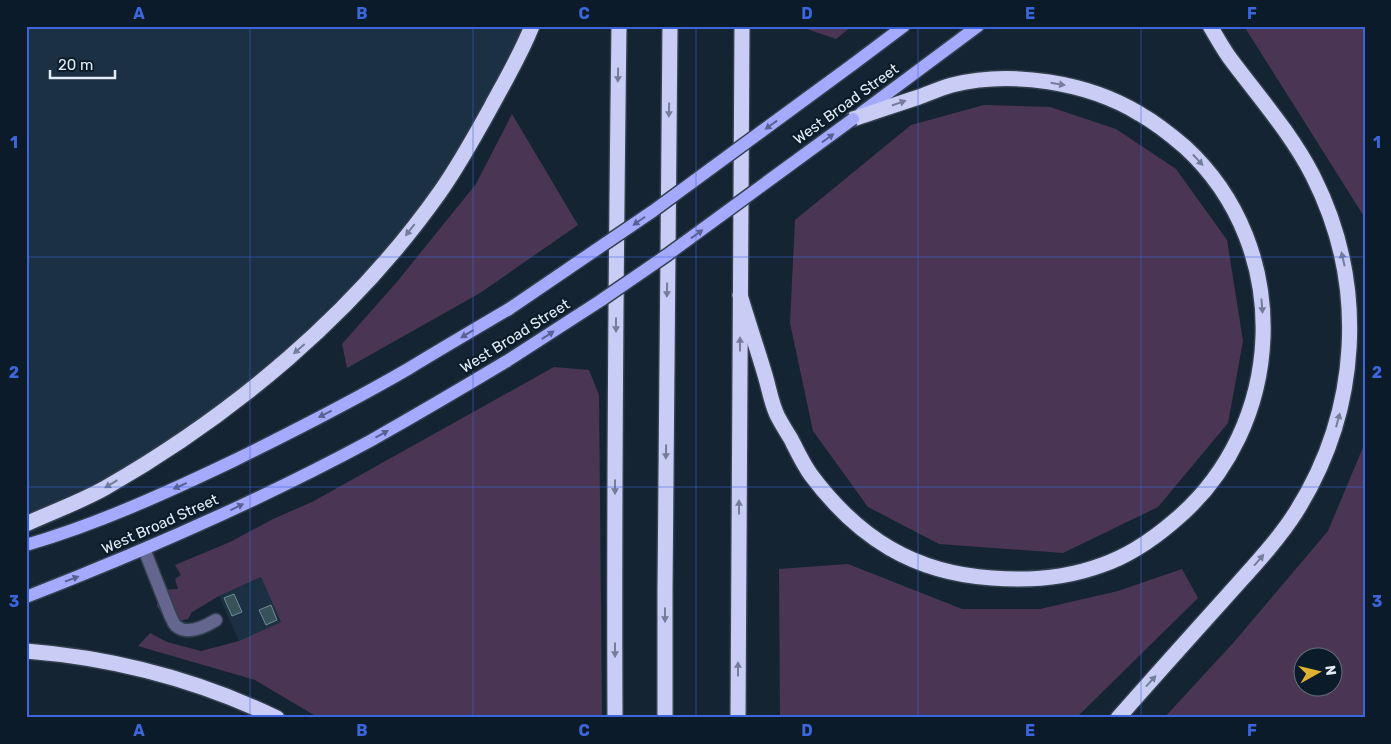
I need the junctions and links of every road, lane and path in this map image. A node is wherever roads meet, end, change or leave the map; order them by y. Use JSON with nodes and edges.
{"nodes":[{"id":1,"x":532,"y":26,"type":"edge"},
{"id":2,"x":619,"y":26,"type":"edge"},
{"id":3,"x":670,"y":26,"type":"edge"},
{"id":4,"x":742,"y":26,"type":"edge"},
{"id":5,"x":904,"y":26,"type":"edge"},
{"id":6,"x":967,"y":26,"type":"edge"},
{"id":7,"x":978,"y":26,"type":"edge"},
{"id":8,"x":1210,"y":26,"type":"edge"},
{"id":9,"x":935,"y":58,"type":"junction"},
{"id":10,"x":853,"y":120,"type":"junction"},
{"id":11,"x":740,"y":295,"type":"junction"},
{"id":12,"x":26,"y":524,"type":"edge"},
{"id":13,"x":26,"y":545,"type":"edge"},
{"id":14,"x":144,"y":549,"type":"junction"},
{"id":15,"x":26,"y":597,"type":"edge"},
{"id":16,"x":216,"y":620,"type":"dead end"},
{"id":17,"x":26,"y":651,"type":"edge"},
{"id":18,"x":277,"y":718,"type":"edge"},
{"id":19,"x":615,"y":718,"type":"edge"},
{"id":20,"x":665,"y":718,"type":"edge"},
{"id":21,"x":738,"y":718,"type":"edge"},
{"id":22,"x":1118,"y":718,"type":"edge"}],
"edges":[{"from":1,"to":12,"type":"highway","one_way":true},
{"from":2,"to":19,"type":"highway","one_way":true},
{"from":3,"to":20,"type":"highway","one_way":true},
{"from":4,"to":11,"type":"highway"},
{"from":5,"to":13,"type":"main road","name":"West Broad Street","one_way":true,"bridge":true},
{"from":6,"to":9,"type":"main road"},
{"from":7,"to":9,"type":"main road","name":"West Broad Street"},
{"from":22,"to":8,"type":"highway","one_way":true},
{"from":9,"to":10,"type":"main road","name":"West Broad Street"},
{"from":10,"to":11,"type":"highway","one_way":true},
{"from":14,"to":10,"type":"main road","name":"West Broad Street","one_way":true,"bridge":true},
{"from":21,"to":11,"type":"highway","one_way":true},
{"from":15,"to":14,"type":"main road","name":"West Broad Street","one_way":true},
{"from":14,"to":16,"type":"lane"},
{"from":17,"to":18,"type":"highway"}]}
